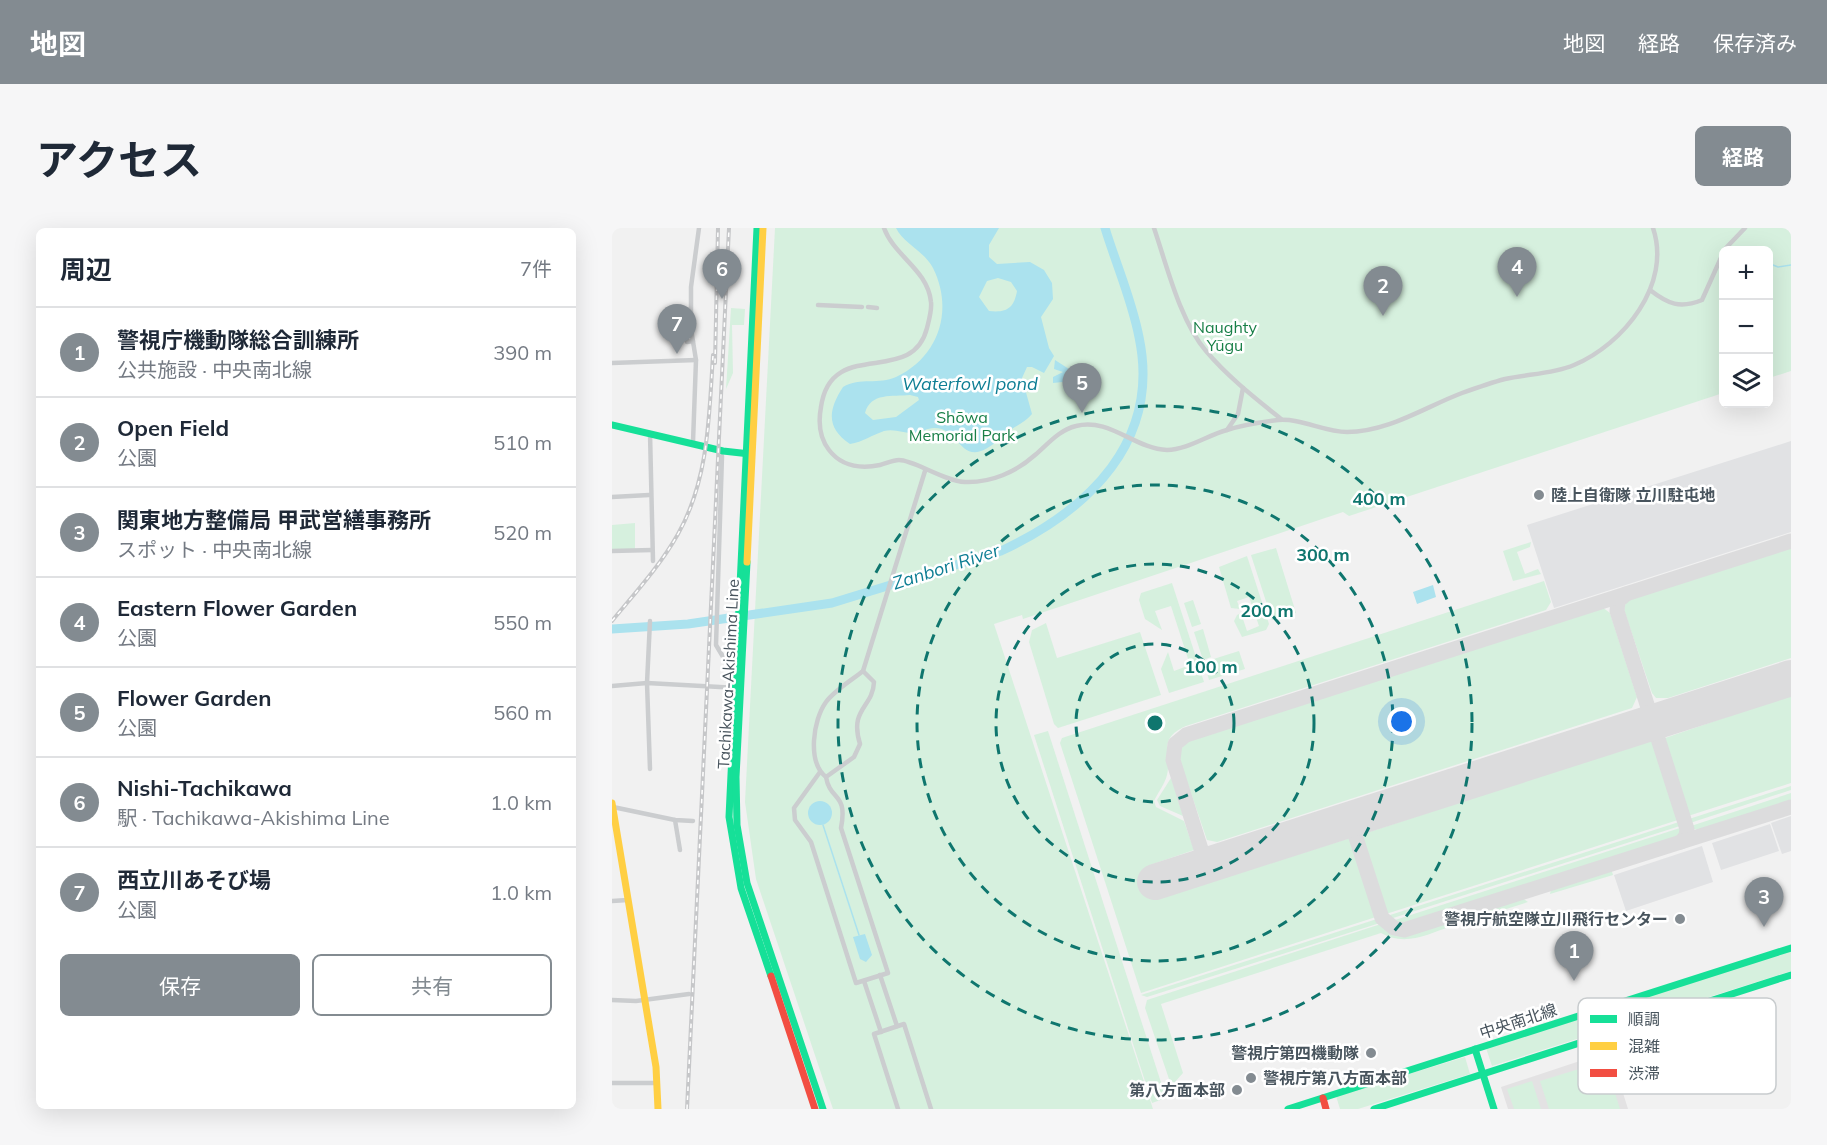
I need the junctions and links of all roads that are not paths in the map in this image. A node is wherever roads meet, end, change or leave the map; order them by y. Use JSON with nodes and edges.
{"nodes":[{"id":1,"x":699,"y":228,"type":"edge"},
{"id":2,"x":757,"y":228,"type":"edge"},
{"id":3,"x":764,"y":228,"type":"edge"},
{"id":4,"x":884,"y":228,"type":"edge"},
{"id":5,"x":1154,"y":228,"type":"edge"},
{"id":6,"x":1653,"y":228,"type":"edge"},
{"id":7,"x":1745,"y":228,"type":"edge"},
{"id":8,"x":1729,"y":246,"type":"edge"},
{"id":9,"x":1719,"y":262,"type":"edge"},
{"id":10,"x":1650,"y":290,"type":"junction"},
{"id":11,"x":818,"y":305,"type":"dead end"},
{"id":12,"x":877,"y":308,"type":"dead end"},
{"id":13,"x":696,"y":360,"type":"junction"},
{"id":14,"x":612,"y":363,"type":"edge"},
{"id":15,"x":1243,"y":388,"type":"junction"},
{"id":16,"x":1281,"y":419,"type":"junction"},
{"id":17,"x":612,"y":424,"type":"edge"},
{"id":18,"x":1227,"y":430,"type":"junction"},
{"id":19,"x":650,"y":433,"type":"junction"},
{"id":20,"x":693,"y":442,"type":"junction"},
{"id":21,"x":749,"y":454,"type":"junction"},
{"id":22,"x":722,"y":456,"type":"dead end"},
{"id":23,"x":926,"y":471,"type":"junction"},
{"id":24,"x":649,"y":495,"type":"junction"},
{"id":25,"x":612,"y":497,"type":"edge"},
{"id":26,"x":652,"y":550,"type":"junction"},
{"id":27,"x":612,"y":551,"type":"edge"},
{"id":28,"x":653,"y":561,"type":"dead end"},
{"id":29,"x":650,"y":621,"type":"dead end"},
{"id":30,"x":740,"y":630,"type":"junction"},
{"id":31,"x":863,"y":671,"type":"junction"},
{"id":32,"x":735,"y":677,"type":"junction"},
{"id":33,"x":647,"y":683,"type":"junction"},
{"id":34,"x":612,"y":686,"type":"edge"},
{"id":35,"x":738,"y":688,"type":"junction"},
{"id":36,"x":650,"y":769,"type":"dead end"},
{"id":37,"x":820,"y":772,"type":"junction"},
{"id":38,"x":826,"y":777,"type":"junction"},
{"id":39,"x":612,"y":805,"type":"edge"},
{"id":40,"x":614,"y":820,"type":"edge"},
{"id":41,"x":675,"y":820,"type":"junction"},
{"id":42,"x":693,"y":821,"type":"dead end"},
{"id":43,"x":680,"y":850,"type":"dead end"},
{"id":44,"x":628,"y":900,"type":"junction"},
{"id":45,"x":612,"y":902,"type":"edge"},
{"id":46,"x":1791,"y":948,"type":"edge"},
{"id":47,"x":880,"y":975,"type":"junction"},
{"id":48,"x":1791,"y":975,"type":"edge"},
{"id":49,"x":864,"y":981,"type":"junction"},
{"id":50,"x":689,"y":994,"type":"dead end"},
{"id":51,"x":1635,"y":998,"type":"edge"},
{"id":52,"x":1719,"y":998,"type":"edge"},
{"id":53,"x":612,"y":1000,"type":"edge"},
{"id":54,"x":645,"y":1000,"type":"junction"},
{"id":55,"x":1578,"y":1016,"type":"edge"},
{"id":56,"x":897,"y":1026,"type":"junction"},
{"id":57,"x":881,"y":1032,"type":"junction"},
{"id":58,"x":1578,"y":1043,"type":"edge"},
{"id":59,"x":1475,"y":1049,"type":"junction"},
{"id":60,"x":1483,"y":1074,"type":"junction"},
{"id":61,"x":612,"y":1083,"type":"edge"},
{"id":62,"x":657,"y":1083,"type":"junction"},
{"id":63,"x":1323,"y":1098,"type":"junction"},
{"id":64,"x":658,"y":1109,"type":"edge"},
{"id":65,"x":815,"y":1109,"type":"edge"},
{"id":66,"x":823,"y":1109,"type":"edge"},
{"id":67,"x":898,"y":1109,"type":"edge"},
{"id":68,"x":931,"y":1109,"type":"edge"},
{"id":69,"x":1288,"y":1109,"type":"edge"},
{"id":70,"x":1326,"y":1109,"type":"edge"},
{"id":71,"x":1374,"y":1109,"type":"edge"},
{"id":72,"x":1494,"y":1109,"type":"edge"}],
"edges":[{"from":1,"to":13,"type":"street"},
{"from":2,"to":21,"type":"main road","name":"Tachikawa-Akishima Line"},
{"from":3,"to":21,"type":"main road","name":"Tachikawa-Akishima Line"},
{"from":4,"to":23,"type":"street"},
{"from":5,"to":15,"type":"street"},
{"from":6,"to":10,"type":"street"},
{"from":7,"to":8,"type":"street"},
{"from":9,"to":10,"type":"street"},
{"from":10,"to":16,"type":"street"},
{"from":11,"to":12,"type":"street"},
{"from":13,"to":14,"type":"street"},
{"from":13,"to":20,"type":"street"},
{"from":15,"to":16,"type":"street"},
{"from":15,"to":18,"type":"street"},
{"from":16,"to":18,"type":"street"},
{"from":17,"to":19,"type":"main road"},
{"from":18,"to":23,"type":"street"},
{"from":19,"to":20,"type":"main road"},
{"from":19,"to":24,"type":"street"},
{"from":20,"to":21,"type":"main road"},
{"from":21,"to":30,"type":"main road","name":"Tachikawa-Akishima Line"},
{"from":22,"to":32,"type":"street"},
{"from":23,"to":31,"type":"street"},
{"from":24,"to":25,"type":"street"},
{"from":24,"to":26,"type":"street"},
{"from":26,"to":27,"type":"street"},
{"from":26,"to":28,"type":"street"},
{"from":29,"to":33,"type":"street"},
{"from":30,"to":32,"type":"main road","name":"Tachikawa-Akishima Line"},
{"from":30,"to":35,"type":"main road","name":"Tachikawa-Akishima Line"},
{"from":31,"to":37,"type":"street"},
{"from":31,"to":38,"type":"street"},
{"from":32,"to":35,"type":"main road","name":"Tachikawa-Akishima Line"},
{"from":33,"to":34,"type":"street"},
{"from":33,"to":35,"type":"street"},
{"from":33,"to":36,"type":"street"},
{"from":35,"to":65,"type":"main road","name":"Tachikawa-Akishima Line"},
{"from":35,"to":66,"type":"main road","name":"Tachikawa-Akishima Line"},
{"from":37,"to":38,"type":"street"},
{"from":37,"to":49,"type":"street"},
{"from":38,"to":47,"type":"street"},
{"from":39,"to":40,"type":"main road"},
{"from":39,"to":41,"type":"street"},
{"from":40,"to":44,"type":"main road"},
{"from":41,"to":42,"type":"street"},
{"from":41,"to":43,"type":"street"},
{"from":44,"to":45,"type":"street"},
{"from":44,"to":54,"type":"main road"},
{"from":46,"to":51,"type":"main road","name":"中央南北線"},
{"from":47,"to":49,"type":"street"},
{"from":47,"to":56,"type":"street"},
{"from":48,"to":52,"type":"main road"},
{"from":49,"to":57,"type":"street"},
{"from":50,"to":54,"type":"street"},
{"from":53,"to":54,"type":"street"},
{"from":54,"to":62,"type":"main road"},
{"from":55,"to":59,"type":"main road","name":"中央南北線"},
{"from":56,"to":57,"type":"street"},
{"from":56,"to":68,"type":"street"},
{"from":57,"to":67,"type":"street"},
{"from":58,"to":60,"type":"main road"},
{"from":59,"to":60,"type":"main road"},
{"from":59,"to":63,"type":"main road","name":"中央南北線"},
{"from":60,"to":71,"type":"main road"},
{"from":60,"to":72,"type":"main road"},
{"from":61,"to":62,"type":"street"},
{"from":62,"to":64,"type":"main road"},
{"from":63,"to":69,"type":"main road","name":"中央南北線"},
{"from":63,"to":70,"type":"main road"}]}
